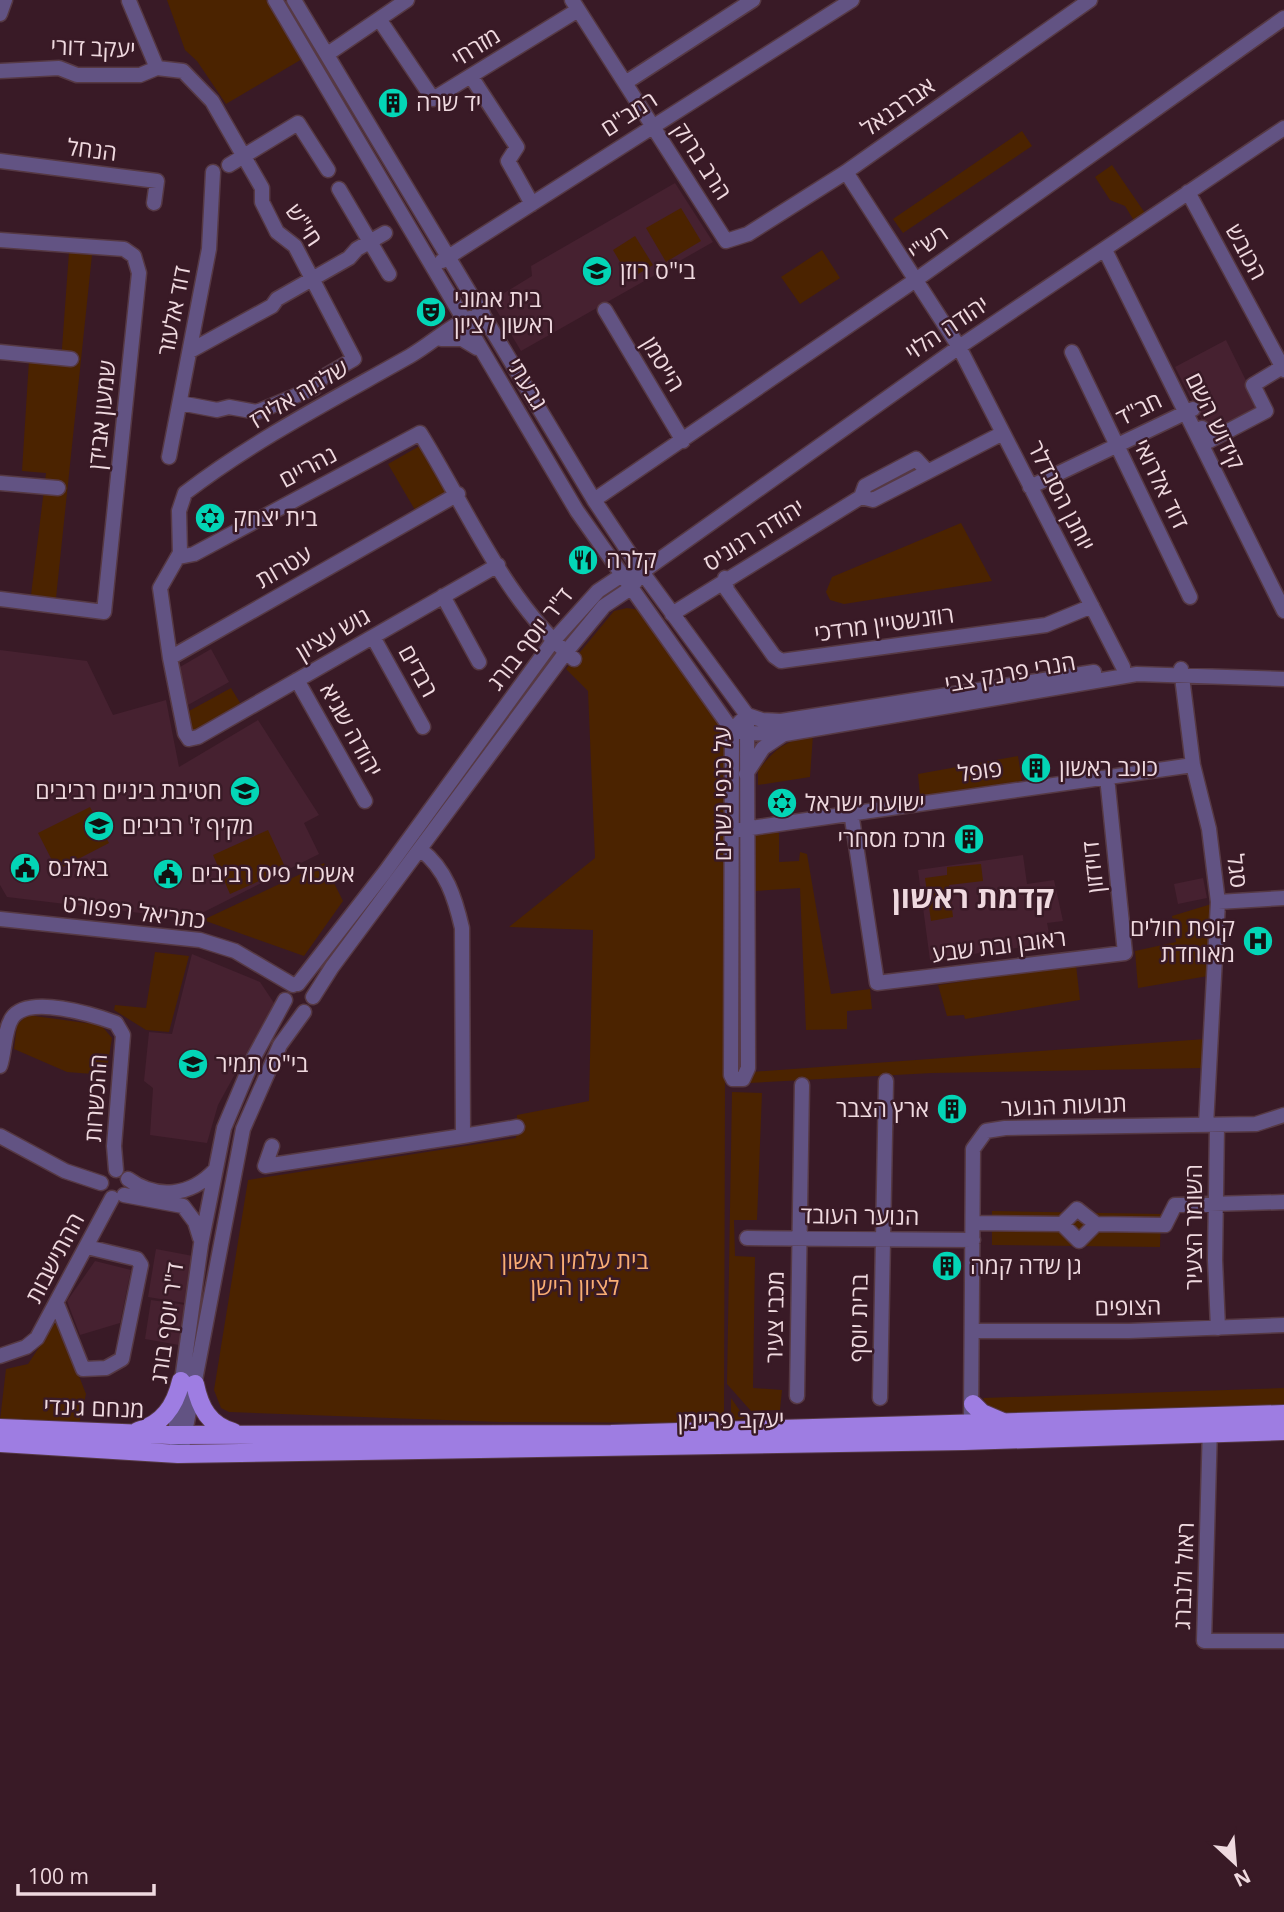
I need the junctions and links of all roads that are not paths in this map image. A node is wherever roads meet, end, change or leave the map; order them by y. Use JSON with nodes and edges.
{"nodes":[{"id":1,"x":5,"y":0,"type":"edge"},
{"id":2,"x":275,"y":0,"type":"edge"},
{"id":3,"x":294,"y":0,"type":"edge"},
{"id":4,"x":407,"y":0,"type":"edge"},
{"id":5,"x":724,"y":0,"type":"edge"},
{"id":6,"x":753,"y":0,"type":"edge"},
{"id":7,"x":852,"y":0,"type":"edge"},
{"id":8,"x":1090,"y":0,"type":"edge"},
{"id":9,"x":129,"y":1,"type":"edge"},
{"id":10,"x":575,"y":5,"type":"edge"},
{"id":11,"x":732,"y":13,"type":"junction"},
{"id":12,"x":0,"y":14,"type":"edge"},
{"id":13,"x":1284,"y":18,"type":"edge"},
{"id":14,"x":379,"y":19,"type":"junction"},
{"id":15,"x":328,"y":53,"type":"junction"},
{"id":16,"x":157,"y":68,"type":"junction"},
{"id":17,"x":0,"y":71,"type":"edge"},
{"id":18,"x":472,"y":78,"type":"junction"},
{"id":19,"x":625,"y":83,"type":"junction"},
{"id":20,"x":219,"y":115,"type":"joint"},
{"id":21,"x":652,"y":126,"type":"junction"},
{"id":22,"x":1284,"y":128,"type":"edge"},
{"id":23,"x":243,"y":157,"type":"junction"},
{"id":24,"x":0,"y":161,"type":"edge"},
{"id":25,"x":229,"y":165,"type":"dead end"},
{"id":26,"x":328,"y":170,"type":"dead end"},
{"id":27,"x":213,"y":172,"type":"dead end"},
{"id":28,"x":846,"y":172,"type":"junction"},
{"id":29,"x":339,"y":189,"type":"dead end"},
{"id":30,"x":1188,"y":192,"type":"junction"},
{"id":31,"x":154,"y":202,"type":"dead end"},
{"id":32,"x":532,"y":204,"type":"junction"},
{"id":33,"x":386,"y":233,"type":"dead end"},
{"id":34,"x":0,"y":240,"type":"edge"},
{"id":35,"x":726,"y":241,"type":"joint"},
{"id":36,"x":370,"y":242,"type":"junction"},
{"id":37,"x":1105,"y":250,"type":"junction"},
{"id":38,"x":449,"y":257,"type":"junction"},
{"id":39,"x":432,"y":267,"type":"junction"},
{"id":40,"x":389,"y":274,"type":"dead end"},
{"id":41,"x":310,"y":279,"type":"junction"},
{"id":42,"x":917,"y":279,"type":"junction"},
{"id":43,"x":605,"y":310,"type":"dead end"},
{"id":44,"x":483,"y":314,"type":"junction"},
{"id":45,"x":465,"y":323,"type":"junction"},
{"id":46,"x":437,"y":341,"type":"junction"},
{"id":47,"x":959,"y":346,"type":"junction"},
{"id":48,"x":190,"y":351,"type":"junction"},
{"id":49,"x":481,"y":351,"type":"junction"},
{"id":50,"x":0,"y":352,"type":"edge"},
{"id":51,"x":1072,"y":352,"type":"dead end"},
{"id":52,"x":71,"y":359,"type":"dead end"},
{"id":53,"x":1284,"y":368,"type":"edge"},
{"id":54,"x":180,"y":403,"type":"junction"},
{"id":55,"x":1185,"y":412,"type":"junction"},
{"id":56,"x":1003,"y":433,"type":"junction"},
{"id":57,"x":683,"y":441,"type":"junction"},
{"id":58,"x":1117,"y":445,"type":"junction"},
{"id":59,"x":169,"y":457,"type":"dead end"},
{"id":60,"x":0,"y":483,"type":"edge"},
{"id":61,"x":1030,"y":487,"type":"junction"},
{"id":62,"x":58,"y":488,"type":"dead end"},
{"id":63,"x":458,"y":494,"type":"junction"},
{"id":64,"x":594,"y":500,"type":"junction"},
{"id":65,"x":179,"y":556,"type":"junction"},
{"id":66,"x":498,"y":565,"type":"junction"},
{"id":67,"x":642,"y":572,"type":"junction"},
{"id":68,"x":622,"y":575,"type":"junction"},
{"id":69,"x":726,"y":578,"type":"junction"},
{"id":70,"x":631,"y":588,"type":"junction"},
{"id":71,"x":443,"y":597,"type":"junction"},
{"id":72,"x":1189,"y":597,"type":"dead end"},
{"id":73,"x":0,"y":599,"type":"edge"},
{"id":74,"x":604,"y":606,"type":"junction"},
{"id":75,"x":645,"y":606,"type":"junction"},
{"id":76,"x":1092,"y":606,"type":"junction"},
{"id":77,"x":1284,"y":611,"type":"edge"},
{"id":78,"x":672,"y":614,"type":"junction"},
{"id":79,"x":572,"y":619,"type":"junction"},
{"id":80,"x":538,"y":623,"type":"junction"},
{"id":81,"x":373,"y":637,"type":"junction"},
{"id":82,"x":553,"y":641,"type":"junction"},
{"id":83,"x":570,"y":656,"type":"junction"},
{"id":84,"x":170,"y":658,"type":"junction"},
{"id":85,"x":479,"y":662,"type":"dead end"},
{"id":86,"x":1123,"y":667,"type":"junction"},
{"id":87,"x":1181,"y":672,"type":"junction"},
{"id":88,"x":1284,"y":672,"type":"edge"},
{"id":89,"x":297,"y":680,"type":"junction"},
{"id":90,"x":1284,"y":680,"type":"edge"},
{"id":91,"x":747,"y":715,"type":"junction"},
{"id":92,"x":423,"y":727,"type":"dead end"},
{"id":93,"x":739,"y":732,"type":"junction"},
{"id":94,"x":785,"y":734,"type":"junction"},
{"id":95,"x":1193,"y":765,"type":"junction"},
{"id":96,"x":745,"y":776,"type":"junction"},
{"id":97,"x":1107,"y":777,"type":"junction"},
{"id":98,"x":365,"y":801,"type":"dead end"},
{"id":99,"x":851,"y":812,"type":"junction"},
{"id":100,"x":739,"y":830,"type":"junction"},
{"id":101,"x":421,"y":850,"type":"junction"},
{"id":102,"x":1284,"y":898,"type":"edge"},
{"id":103,"x":1218,"y":902,"type":"junction"},
{"id":104,"x":0,"y":919,"type":"edge"},
{"id":105,"x":1125,"y":953,"type":"joint"},
{"id":106,"x":290,"y":991,"type":"junction"},
{"id":107,"x":313,"y":997,"type":"junction"},
{"id":108,"x":304,"y":1012,"type":"junction"},
{"id":109,"x":0,"y":1066,"type":"edge"},
{"id":110,"x":886,"y":1081,"type":"dead end"},
{"id":111,"x":802,"y":1085,"type":"dead end"},
{"id":112,"x":1284,"y":1115,"type":"edge"},
{"id":113,"x":1212,"y":1125,"type":"junction"},
{"id":114,"x":517,"y":1127,"type":"dead end"},
{"id":115,"x":0,"y":1136,"type":"edge"},
{"id":116,"x":463,"y":1136,"type":"junction"},
{"id":117,"x":272,"y":1146,"type":"dead end"},
{"id":118,"x":215,"y":1170,"type":"junction"},
{"id":119,"x":122,"y":1174,"type":"junction"},
{"id":120,"x":101,"y":1183,"type":"junction"},
{"id":121,"x":118,"y":1196,"type":"junction"},
{"id":122,"x":1284,"y":1202,"type":"edge"},
{"id":123,"x":1215,"y":1204,"type":"junction"},
{"id":124,"x":973,"y":1223,"type":"junction"},
{"id":125,"x":1062,"y":1224,"type":"junction"},
{"id":126,"x":1096,"y":1224,"type":"junction"},
{"id":127,"x":747,"y":1238,"type":"dead end"},
{"id":128,"x":799,"y":1238,"type":"junction"},
{"id":129,"x":883,"y":1239,"type":"junction"},
{"id":130,"x":973,"y":1240,"type":"junction"},
{"id":131,"x":201,"y":1244,"type":"junction"},
{"id":132,"x":87,"y":1247,"type":"junction"},
{"id":133,"x":57,"y":1304,"type":"junction"},
{"id":134,"x":1284,"y":1325,"type":"edge"},
{"id":135,"x":1218,"y":1328,"type":"junction"},
{"id":136,"x":972,"y":1331,"type":"junction"},
{"id":137,"x":0,"y":1356,"type":"edge"},
{"id":138,"x":188,"y":1383,"type":"junction"},
{"id":139,"x":797,"y":1396,"type":"dead end"},
{"id":140,"x":880,"y":1398,"type":"dead end"},
{"id":141,"x":972,"y":1401,"type":"junction"},
{"id":142,"x":1284,"y":1414,"type":"edge"},
{"id":143,"x":1007,"y":1423,"type":"junction"},
{"id":144,"x":947,"y":1426,"type":"junction"},
{"id":145,"x":0,"y":1428,"type":"edge"},
{"id":146,"x":972,"y":1430,"type":"junction"},
{"id":147,"x":1284,"y":1432,"type":"edge"},
{"id":148,"x":121,"y":1434,"type":"junction"},
{"id":149,"x":181,"y":1435,"type":"junction"},
{"id":150,"x":243,"y":1435,"type":"junction"},
{"id":151,"x":1212,"y":1436,"type":"junction"},
{"id":152,"x":0,"y":1443,"type":"edge"},
{"id":153,"x":178,"y":1454,"type":"junction"},
{"id":154,"x":1284,"y":1641,"type":"edge"}],
"edges":[{"from":1,"to":12,"type":"street"},
{"from":2,"to":39,"type":"street","name":"גבעתי"},
{"from":3,"to":15,"type":"street","name":"גבעתי"},
{"from":4,"to":14,"type":"street"},
{"from":5,"to":11,"type":"street"},
{"from":6,"to":11,"type":"street"},
{"from":7,"to":21,"type":"street","name":"רמב\"ם"},
{"from":8,"to":28,"type":"street","name":"אברבנאל"},
{"from":9,"to":16,"type":"street"},
{"from":10,"to":18,"type":"street","name":"מזרחי"},
{"from":10,"to":19,"type":"street","name":"הרב ברוק"},
{"from":11,"to":19,"type":"street"},
{"from":13,"to":42,"type":"street","name":"רש\"י"},
{"from":14,"to":15,"type":"street"},
{"from":14,"to":18,"type":"street","name":"מזרחי"},
{"from":15,"to":38,"type":"street","name":"גבעתי"},
{"from":16,"to":17,"type":"street","name":"יעקב דורי"},
{"from":16,"to":20,"type":"street","name":"יעקב דורי"},
{"from":18,"to":32,"type":"street"},
{"from":19,"to":21,"type":"street","name":"הרב ברוק"},
{"from":20,"to":23,"type":"street","name":"חי\"ש"},
{"from":21,"to":32,"type":"street","name":"רמב\"ם"},
{"from":21,"to":35,"type":"street","name":"הרב ברוק"},
{"from":22,"to":30,"type":"street","name":"יהודה הלוי"},
{"from":23,"to":25,"type":"street"},
{"from":23,"to":26,"type":"street"},
{"from":23,"to":41,"type":"street","name":"חי\"ש"},
{"from":24,"to":31,"type":"street","name":"הנחל"},
{"from":27,"to":48,"type":"street","name":"דוד אלעזר"},
{"from":28,"to":35,"type":"street","name":"אברבנאל"},
{"from":28,"to":42,"type":"street","name":"יוחנן הסנדלר"},
{"from":29,"to":36,"type":"street"},
{"from":30,"to":37,"type":"street","name":"יהודה הלוי"},
{"from":30,"to":53,"type":"street","name":"הכובש"},
{"from":32,"to":38,"type":"street","name":"רמב\"ם"},
{"from":33,"to":36,"type":"street"},
{"from":34,"to":73,"type":"street","name":"שמעון אבידן"},
{"from":36,"to":40,"type":"street"},
{"from":36,"to":41,"type":"street"},
{"from":37,"to":47,"type":"street","name":"יהודה הלוי"},
{"from":37,"to":55,"type":"street","name":"קידוש השם"},
{"from":38,"to":39,"type":"street","name":"רמב\"ם"},
{"from":38,"to":44,"type":"street","name":"גבעתי"},
{"from":39,"to":45,"type":"street","name":"גבעתי"},
{"from":41,"to":48,"type":"street"},
{"from":41,"to":54,"type":"street","name":"חי\"ש"},
{"from":42,"to":47,"type":"street","name":"יוחנן הסנדלר"},
{"from":42,"to":57,"type":"street","name":"רש\"י"},
{"from":43,"to":57,"type":"street","name":"הייסמן"},
{"from":44,"to":45,"type":"street","name":"שלמה אלירז"},
{"from":44,"to":64,"type":"street","name":"גבעתי"},
{"from":45,"to":46,"type":"street","name":"שלמה אלירז"},
{"from":45,"to":49,"type":"street","name":"גבעתי"},
{"from":46,"to":49,"type":"street"},
{"from":46,"to":65,"type":"street","name":"שלמה אלירז"},
{"from":47,"to":56,"type":"street","name":"יוחנן הסנדלר"},
{"from":47,"to":67,"type":"street","name":"יהודה הלוי"},
{"from":48,"to":54,"type":"street","name":"דוד אלעזר"},
{"from":49,"to":68,"type":"street","name":"גבעתי"},
{"from":50,"to":52,"type":"street"},
{"from":51,"to":58,"type":"street","name":"דוד אלרואי"},
{"from":53,"to":55,"type":"street","name":"חב\"ד"},
{"from":54,"to":59,"type":"street","name":"דוד אלעזר"},
{"from":55,"to":58,"type":"street","name":"חב\"ד"},
{"from":55,"to":77,"type":"street","name":"קידוש השם"},
{"from":56,"to":61,"type":"street","name":"יוחנן הסנדלר"},
{"from":56,"to":69,"type":"street","name":"יהודה רגוניס"},
{"from":57,"to":64,"type":"street","name":"רש\"י"},
{"from":58,"to":61,"type":"street","name":"חב\"ד"},
{"from":58,"to":72,"type":"street","name":"דוד אלרואי"},
{"from":60,"to":62,"type":"street"},
{"from":61,"to":76,"type":"street","name":"יוחנן הסנדלר"},
{"from":63,"to":65,"type":"street","name":"נהריים"},
{"from":63,"to":66,"type":"street"},
{"from":63,"to":84,"type":"street","name":"עטרות"},
{"from":64,"to":67,"type":"street","name":"גבעתי"},
{"from":65,"to":84,"type":"street","name":"שלמה אלירז"},
{"from":66,"to":71,"type":"street","name":"גוש עציון"},
{"from":66,"to":80,"type":"street"},
{"from":67,"to":68,"type":"street","name":"ד\"ר יוסף בורג"},
{"from":67,"to":70,"type":"street","name":"ד\"ר יוסף בורג"},
{"from":67,"to":78,"type":"street","name":"גבעתי"},
{"from":68,"to":70,"type":"street","name":"גבעתי"},
{"from":68,"to":79,"type":"street","name":"ד\"ר יוסף בורג"},
{"from":69,"to":76,"type":"street","name":"רוזנשטיין מרדכי"},
{"from":69,"to":78,"type":"street","name":"יהודה רגוניס"},
{"from":70,"to":74,"type":"street","name":"ד\"ר יוסף בורג"},
{"from":70,"to":75,"type":"street","name":"גבעתי"},
{"from":71,"to":81,"type":"street","name":"גוש עציון"},
{"from":71,"to":85,"type":"street"},
{"from":74,"to":75,"type":"street"},
{"from":74,"to":83,"type":"street","name":"ד\"ר יוסף בורג"},
{"from":75,"to":93,"type":"street","name":"גבעתי"},
{"from":76,"to":86,"type":"street","name":"יוחנן הסנדלר"},
{"from":78,"to":91,"type":"street","name":"גבעתי"},
{"from":79,"to":80,"type":"street"},
{"from":79,"to":82,"type":"street","name":"ד\"ר יוסף בורג"},
{"from":80,"to":82,"type":"street"},
{"from":81,"to":89,"type":"street","name":"גוש עציון"},
{"from":81,"to":92,"type":"street","name":"רבדים"},
{"from":82,"to":83,"type":"street"},
{"from":82,"to":106,"type":"street","name":"ד\"ר יוסף בורג"},
{"from":83,"to":101,"type":"street","name":"ד\"ר יוסף בורג"},
{"from":84,"to":89,"type":"street","name":"גוש עציון"},
{"from":86,"to":87,"type":"street","name":"הנרי פרנק צבי"},
{"from":86,"to":91,"type":"street","name":"הנרי פרנק צבי"},
{"from":87,"to":88,"type":"street","name":"הנרי פרנק צבי"},
{"from":87,"to":90,"type":"street","name":"הנרי פרנק צבי"},
{"from":87,"to":94,"type":"street","name":"הנרי פרנק צבי"},
{"from":87,"to":95,"type":"street","name":"סגל"},
{"from":89,"to":98,"type":"street","name":"יהודה שגיא"},
{"from":91,"to":93,"type":"street","name":"על כנפי נשרים"},
{"from":93,"to":94,"type":"street","name":"הנרי פרנק צבי"},
{"from":93,"to":96,"type":"street","name":"על כנפי נשרים"},
{"from":93,"to":100,"type":"street","name":"על כנפי נשרים"},
{"from":94,"to":96,"type":"street"},
{"from":95,"to":97,"type":"street","name":"פופל"},
{"from":95,"to":103,"type":"street","name":"סגל"},
{"from":96,"to":100,"type":"street","name":"על כנפי נשרים"},
{"from":97,"to":99,"type":"street","name":"פופל"},
{"from":97,"to":105,"type":"street","name":"דוידזון"},
{"from":99,"to":100,"type":"street","name":"פופל"},
{"from":99,"to":105,"type":"street","name":"ראובן ובת שבע"},
{"from":100,"to":100,"type":"street","name":"על כנפי נשרים"},
{"from":101,"to":107,"type":"street","name":"ד\"ר יוסף בורג"},
{"from":101,"to":116,"type":"street"},
{"from":102,"to":103,"type":"street"},
{"from":103,"to":113,"type":"street","name":"סגל"},
{"from":104,"to":106,"type":"street","name":"כתריאל רפפורט"},
{"from":106,"to":107,"type":"street"},
{"from":106,"to":108,"type":"street"},
{"from":106,"to":118,"type":"street","name":"ד\"ר יוסף בורג"},
{"from":107,"to":108,"type":"street"},
{"from":108,"to":138,"type":"street","name":"ד\"ר יוסף בורג"},
{"from":109,"to":119,"type":"street","name":"ההכשרות"},
{"from":110,"to":129,"type":"street","name":"ברית יוסף"},
{"from":111,"to":128,"type":"street","name":"מכבי צעיר"},
{"from":112,"to":113,"type":"street","name":"תנועות הנוער"},
{"from":113,"to":123,"type":"street","name":"השומר הצעיר"},
{"from":113,"to":124,"type":"street","name":"תנועות הנוער"},
{"from":114,"to":116,"type":"street"},
{"from":115,"to":120,"type":"street"},
{"from":116,"to":117,"type":"street"},
{"from":118,"to":119,"type":"street"},
{"from":118,"to":131,"type":"street","name":"ד\"ר יוסף בורג"},
{"from":119,"to":120,"type":"street"},
{"from":119,"to":121,"type":"street"},
{"from":120,"to":121,"type":"street"},
{"from":121,"to":131,"type":"street"},
{"from":121,"to":132,"type":"street","name":"ההתישבות"},
{"from":122,"to":123,"type":"street"},
{"from":123,"to":126,"type":"street"},
{"from":123,"to":135,"type":"street","name":"השומר הצעיר"},
{"from":124,"to":125,"type":"street"},
{"from":124,"to":130,"type":"street","name":"תנועות הנוער"},
{"from":125,"to":126,"type":"street"},
{"from":125,"to":126,"type":"street"},
{"from":127,"to":128,"type":"street","name":"הנוער העובד"},
{"from":128,"to":129,"type":"street","name":"הנוער העובד"},
{"from":128,"to":139,"type":"street","name":"מכבי צעיר"},
{"from":129,"to":130,"type":"street","name":"הנוער העובד"},
{"from":129,"to":140,"type":"street","name":"ברית יוסף"},
{"from":130,"to":136,"type":"street","name":"תנועות הנוער"},
{"from":131,"to":138,"type":"street","name":"ד\"ר יוסף בורג"},
{"from":132,"to":133,"type":"street","name":"ההתישבות"},
{"from":132,"to":133,"type":"street"},
{"from":133,"to":137,"type":"street","name":"ההתישבות"},
{"from":134,"to":135,"type":"street","name":"הצופים"},
{"from":135,"to":136,"type":"street","name":"הצופים"},
{"from":136,"to":141,"type":"street","name":"תנועות הנוער"},
{"from":138,"to":148,"type":"main road"},
{"from":138,"to":149,"type":"street","name":"ד\"ר יוסף בורג"},
{"from":138,"to":150,"type":"main road"},
{"from":141,"to":143,"type":"main road"},
{"from":141,"to":144,"type":"main road"},
{"from":141,"to":146,"type":"street","name":"תנועות הנוער"},
{"from":142,"to":151,"type":"main road","name":"יעקב פריימן"},
{"from":143,"to":146,"type":"main road","name":"יעקב פריימן"},
{"from":143,"to":151,"type":"main road","name":"יעקב פריימן"},
{"from":144,"to":146,"type":"main road","name":"יעקב פריימן"},
{"from":144,"to":150,"type":"main road","name":"יעקב פריימן"},
{"from":145,"to":148,"type":"main road","name":"מנחם גינדי"},
{"from":146,"to":151,"type":"main road","name":"יעקב פריימן"},
{"from":146,"to":153,"type":"main road","name":"יעקב פריימן"},
{"from":147,"to":151,"type":"main road","name":"יעקב פריימן"},
{"from":148,"to":149,"type":"main road","name":"מנחם גינדי"},
{"from":149,"to":150,"type":"main road","name":"יעקב פריימן"},
{"from":149,"to":153,"type":"street","name":"ד\"ר יוסף בורג"},
{"from":151,"to":154,"type":"street","name":"ראול ולנברג"},
{"from":152,"to":153,"type":"main road","name":"מנחם גינדי"}]}
